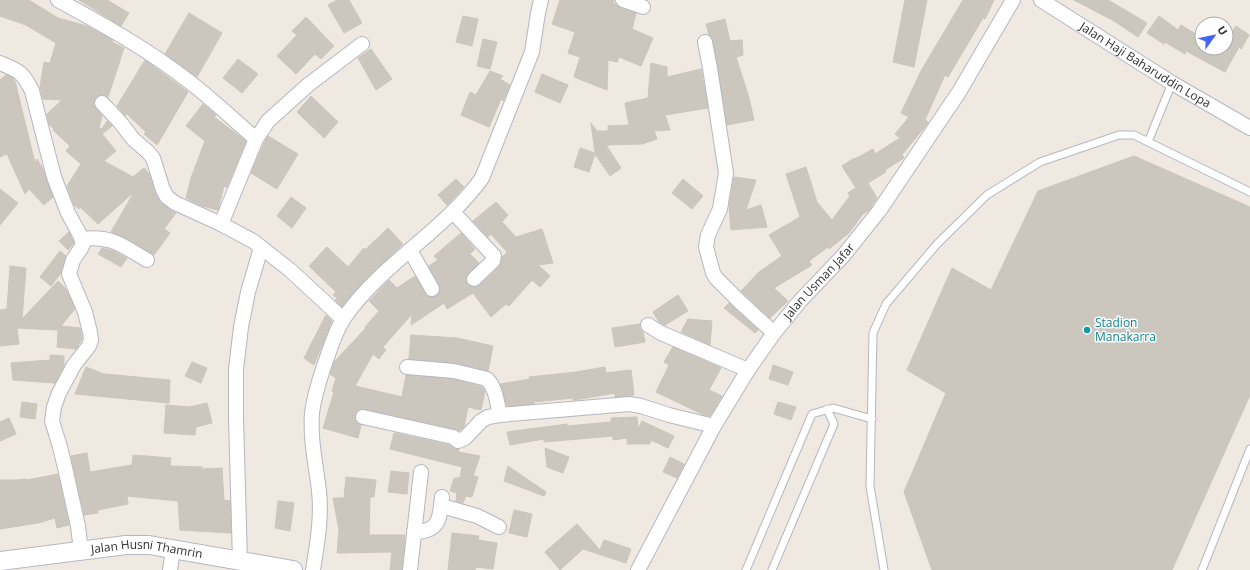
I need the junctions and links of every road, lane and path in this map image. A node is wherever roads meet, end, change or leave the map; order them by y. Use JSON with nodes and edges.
{"nodes":[{"id":1,"x":58,"y":0,"type":"edge"},
{"id":2,"x":541,"y":0,"type":"edge"},
{"id":3,"x":623,"y":0,"type":"edge"},
{"id":4,"x":1013,"y":0,"type":"edge"},
{"id":5,"x":1041,"y":0,"type":"edge"},
{"id":6,"x":643,"y":8,"type":"dead end"},
{"id":7,"x":705,"y":42,"type":"dead end"},
{"id":8,"x":362,"y":44,"type":"dead end"},
{"id":9,"x":0,"y":63,"type":"edge"},
{"id":10,"x":1172,"y":84,"type":"junction"},
{"id":11,"x":102,"y":103,"type":"dead end"},
{"id":12,"x":1250,"y":128,"type":"edge"},
{"id":13,"x":256,"y":139,"type":"junction"},
{"id":14,"x":1148,"y":142,"type":"junction"},
{"id":15,"x":1250,"y":192,"type":"edge"},
{"id":16,"x":453,"y":212,"type":"junction"},
{"id":17,"x":221,"y":224,"type":"junction"},
{"id":18,"x":82,"y":239,"type":"junction"},
{"id":19,"x":261,"y":248,"type":"junction"},
{"id":20,"x":410,"y":250,"type":"junction"},
{"id":21,"x":147,"y":260,"type":"dead end"},
{"id":22,"x":474,"y":279,"type":"dead end"},
{"id":23,"x":432,"y":289,"type":"dead end"},
{"id":24,"x":343,"y":319,"type":"junction"},
{"id":25,"x":648,"y":325,"type":"dead end"},
{"id":26,"x":774,"y":333,"type":"junction"},
{"id":27,"x":407,"y":367,"type":"dead end"},
{"id":28,"x":748,"y":370,"type":"junction"},
{"id":29,"x":827,"y":409,"type":"junction"},
{"id":30,"x":500,"y":415,"type":"junction"},
{"id":31,"x":363,"y":417,"type":"dead end"},
{"id":32,"x":872,"y":419,"type":"junction"},
{"id":33,"x":714,"y":426,"type":"junction"},
{"id":34,"x":1250,"y":448,"type":"edge"},
{"id":35,"x":421,"y":472,"type":"dead end"},
{"id":36,"x":499,"y":527,"type":"dead end"},
{"id":37,"x":414,"y":532,"type":"junction"},
{"id":38,"x":173,"y":549,"type":"junction"},
{"id":39,"x":81,"y":551,"type":"junction"},
{"id":40,"x":0,"y":561,"type":"edge"},
{"id":41,"x":240,"y":561,"type":"junction"},
{"id":42,"x":170,"y":570,"type":"edge"},
{"id":43,"x":293,"y":570,"type":"edge"},
{"id":44,"x":313,"y":570,"type":"edge"},
{"id":45,"x":410,"y":570,"type":"edge"},
{"id":46,"x":638,"y":570,"type":"edge"},
{"id":47,"x":746,"y":570,"type":"edge"},
{"id":48,"x":772,"y":570,"type":"edge"},
{"id":49,"x":884,"y":570,"type":"edge"},
{"id":50,"x":1202,"y":570,"type":"edge"}],
"edges":[{"from":1,"to":13,"type":"street"},
{"from":2,"to":16,"type":"street"},
{"from":3,"to":6,"type":"street"},
{"from":4,"to":26,"type":"street","name":"Jalan Usman Jafar"},
{"from":5,"to":10,"type":"street","name":"Jalan Haji Baharuddin Lopa"},
{"from":7,"to":26,"type":"street"},
{"from":8,"to":13,"type":"street"},
{"from":9,"to":18,"type":"street"},
{"from":10,"to":12,"type":"street","name":"Jalan Haji Baharuddin Lopa"},
{"from":10,"to":14,"type":"lane"},
{"from":11,"to":17,"type":"street"},
{"from":13,"to":17,"type":"street"},
{"from":14,"to":15,"type":"lane"},
{"from":14,"to":32,"type":"lane"},
{"from":16,"to":20,"type":"street"},
{"from":16,"to":22,"type":"street"},
{"from":17,"to":19,"type":"street"},
{"from":18,"to":21,"type":"street"},
{"from":18,"to":39,"type":"street"},
{"from":19,"to":24,"type":"street"},
{"from":19,"to":41,"type":"street"},
{"from":20,"to":23,"type":"street"},
{"from":20,"to":24,"type":"street"},
{"from":24,"to":44,"type":"street"},
{"from":25,"to":28,"type":"street"},
{"from":26,"to":28,"type":"street","name":"Jalan Usman Jafar"},
{"from":27,"to":30,"type":"street"},
{"from":28,"to":33,"type":"street","name":"Jalan Usman Jafar"},
{"from":29,"to":32,"type":"lane"},
{"from":29,"to":47,"type":"lane"},
{"from":29,"to":48,"type":"lane"},
{"from":30,"to":31,"type":"street"},
{"from":30,"to":33,"type":"street"},
{"from":32,"to":49,"type":"lane"},
{"from":33,"to":46,"type":"street","name":"Jalan Usman Jafar"},
{"from":34,"to":50,"type":"lane"},
{"from":35,"to":37,"type":"street"},
{"from":36,"to":37,"type":"street"},
{"from":37,"to":45,"type":"street"},
{"from":38,"to":39,"type":"street","name":"Jalan Husni Thamrin"},
{"from":38,"to":41,"type":"street","name":"Jalan Husni Thamrin"},
{"from":38,"to":42,"type":"street"},
{"from":39,"to":40,"type":"street","name":"Jalan Husni Thamrin"},
{"from":41,"to":43,"type":"street","name":"Jalan Husni Thamrin"}]}
